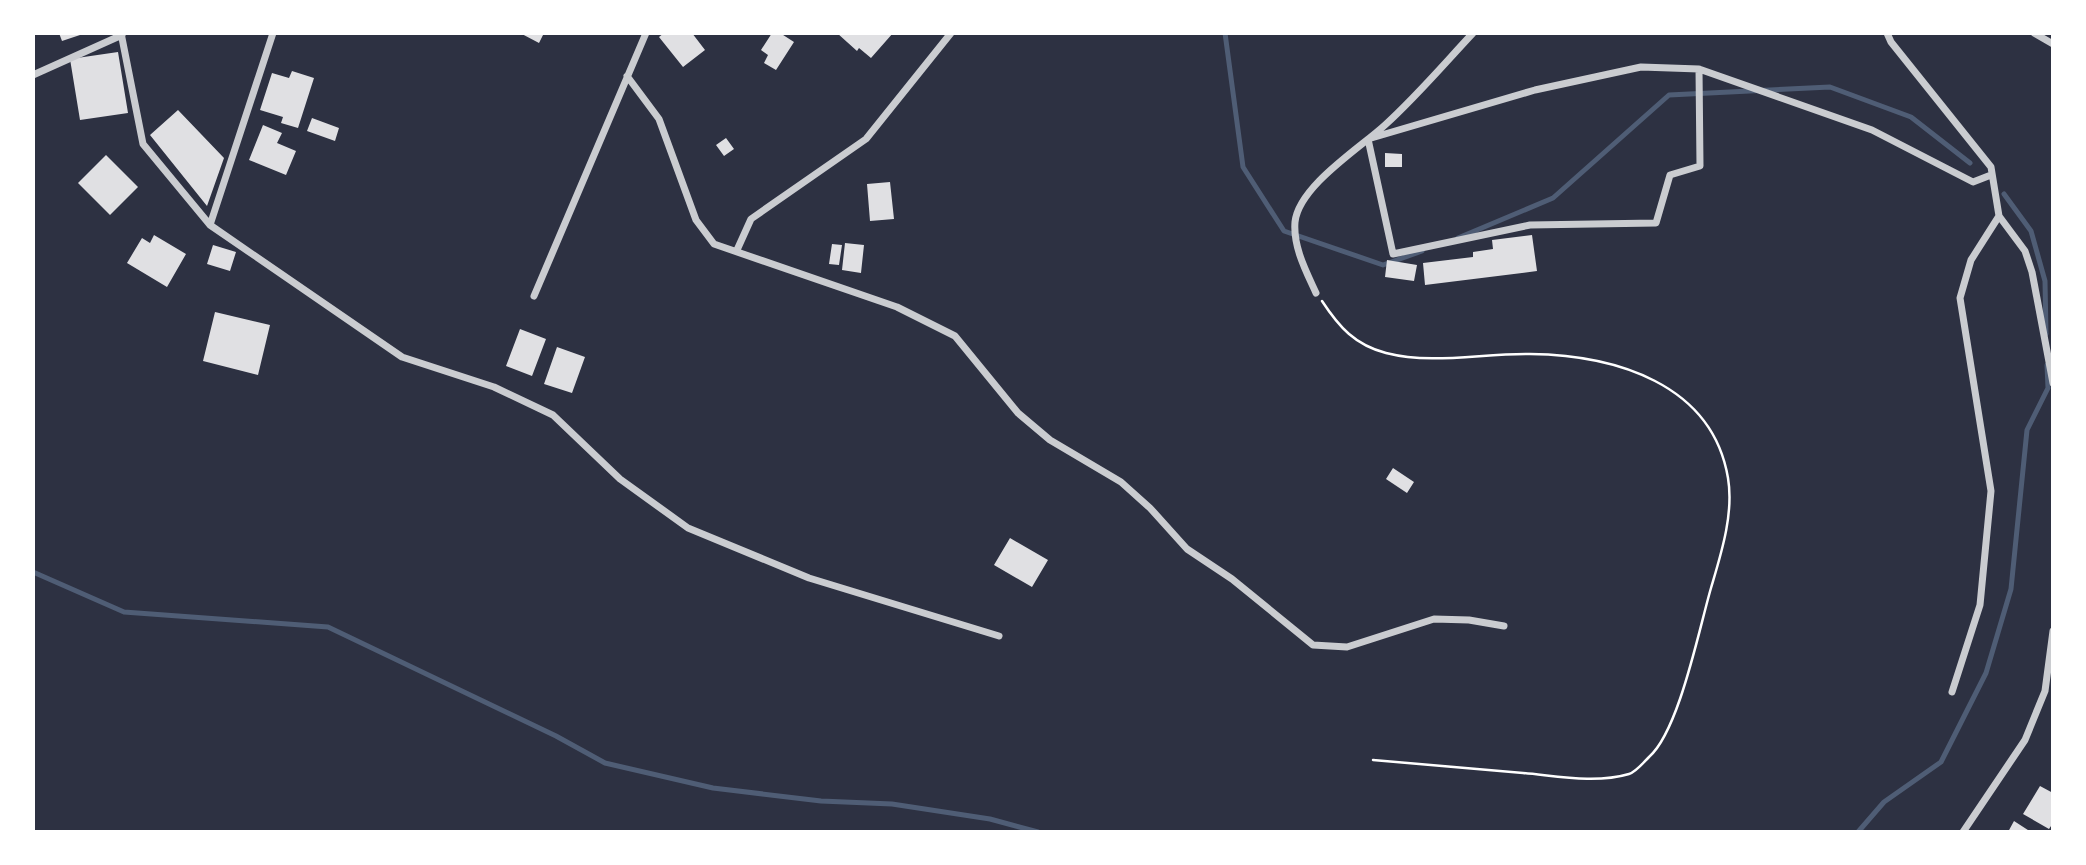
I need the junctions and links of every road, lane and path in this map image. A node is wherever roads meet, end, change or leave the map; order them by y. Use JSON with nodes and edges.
{"nodes":[{"id":1,"x":273,"y":33,"type":"edge"},
{"id":2,"x":646,"y":33,"type":"edge"},
{"id":3,"x":951,"y":33,"type":"edge"},
{"id":4,"x":1474,"y":33,"type":"edge"},
{"id":5,"x":1887,"y":33,"type":"edge"},
{"id":6,"x":2034,"y":33,"type":"edge"},
{"id":7,"x":121,"y":34,"type":"edge"},
{"id":8,"x":2053,"y":44,"type":"edge"},
{"id":9,"x":1699,"y":69,"type":"junction"},
{"id":10,"x":33,"y":75,"type":"edge"},
{"id":11,"x":627,"y":76,"type":"junction"},
{"id":12,"x":1368,"y":139,"type":"junction"},
{"id":13,"x":1991,"y":175,"type":"junction"},
{"id":14,"x":1999,"y":216,"type":"junction"},
{"id":15,"x":210,"y":225,"type":"junction"},
{"id":16,"x":737,"y":250,"type":"junction"},
{"id":17,"x":1316,"y":293,"type":"joint"},
{"id":18,"x":534,"y":296,"type":"dead end"},
{"id":19,"x":2053,"y":383,"type":"edge"},
{"id":20,"x":1504,"y":626,"type":"dead end"},
{"id":21,"x":2053,"y":631,"type":"edge"},
{"id":22,"x":999,"y":636,"type":"dead end"},
{"id":23,"x":1952,"y":692,"type":"dead end"},
{"id":24,"x":1374,"y":760,"type":"dead end"},
{"id":25,"x":1963,"y":832,"type":"edge"}],
"edges":[{"from":1,"to":15,"type":"street"},
{"from":2,"to":11,"type":"street"},
{"from":3,"to":16,"type":"street"},
{"from":4,"to":12,"type":"street"},
{"from":5,"to":13,"type":"street"},
{"from":6,"to":8,"type":"street"},
{"from":7,"to":10,"type":"street"},
{"from":7,"to":15,"type":"street"},
{"from":9,"to":12,"type":"street"},
{"from":9,"to":12,"type":"street"},
{"from":9,"to":13,"type":"street"},
{"from":11,"to":16,"type":"street"},
{"from":11,"to":18,"type":"street"},
{"from":12,"to":17,"type":"street"},
{"from":13,"to":14,"type":"street"},
{"from":14,"to":19,"type":"street"},
{"from":14,"to":23,"type":"street"},
{"from":15,"to":22,"type":"street"},
{"from":16,"to":20,"type":"street"},
{"from":17,"to":24,"type":"path"},
{"from":21,"to":25,"type":"street"}]}
